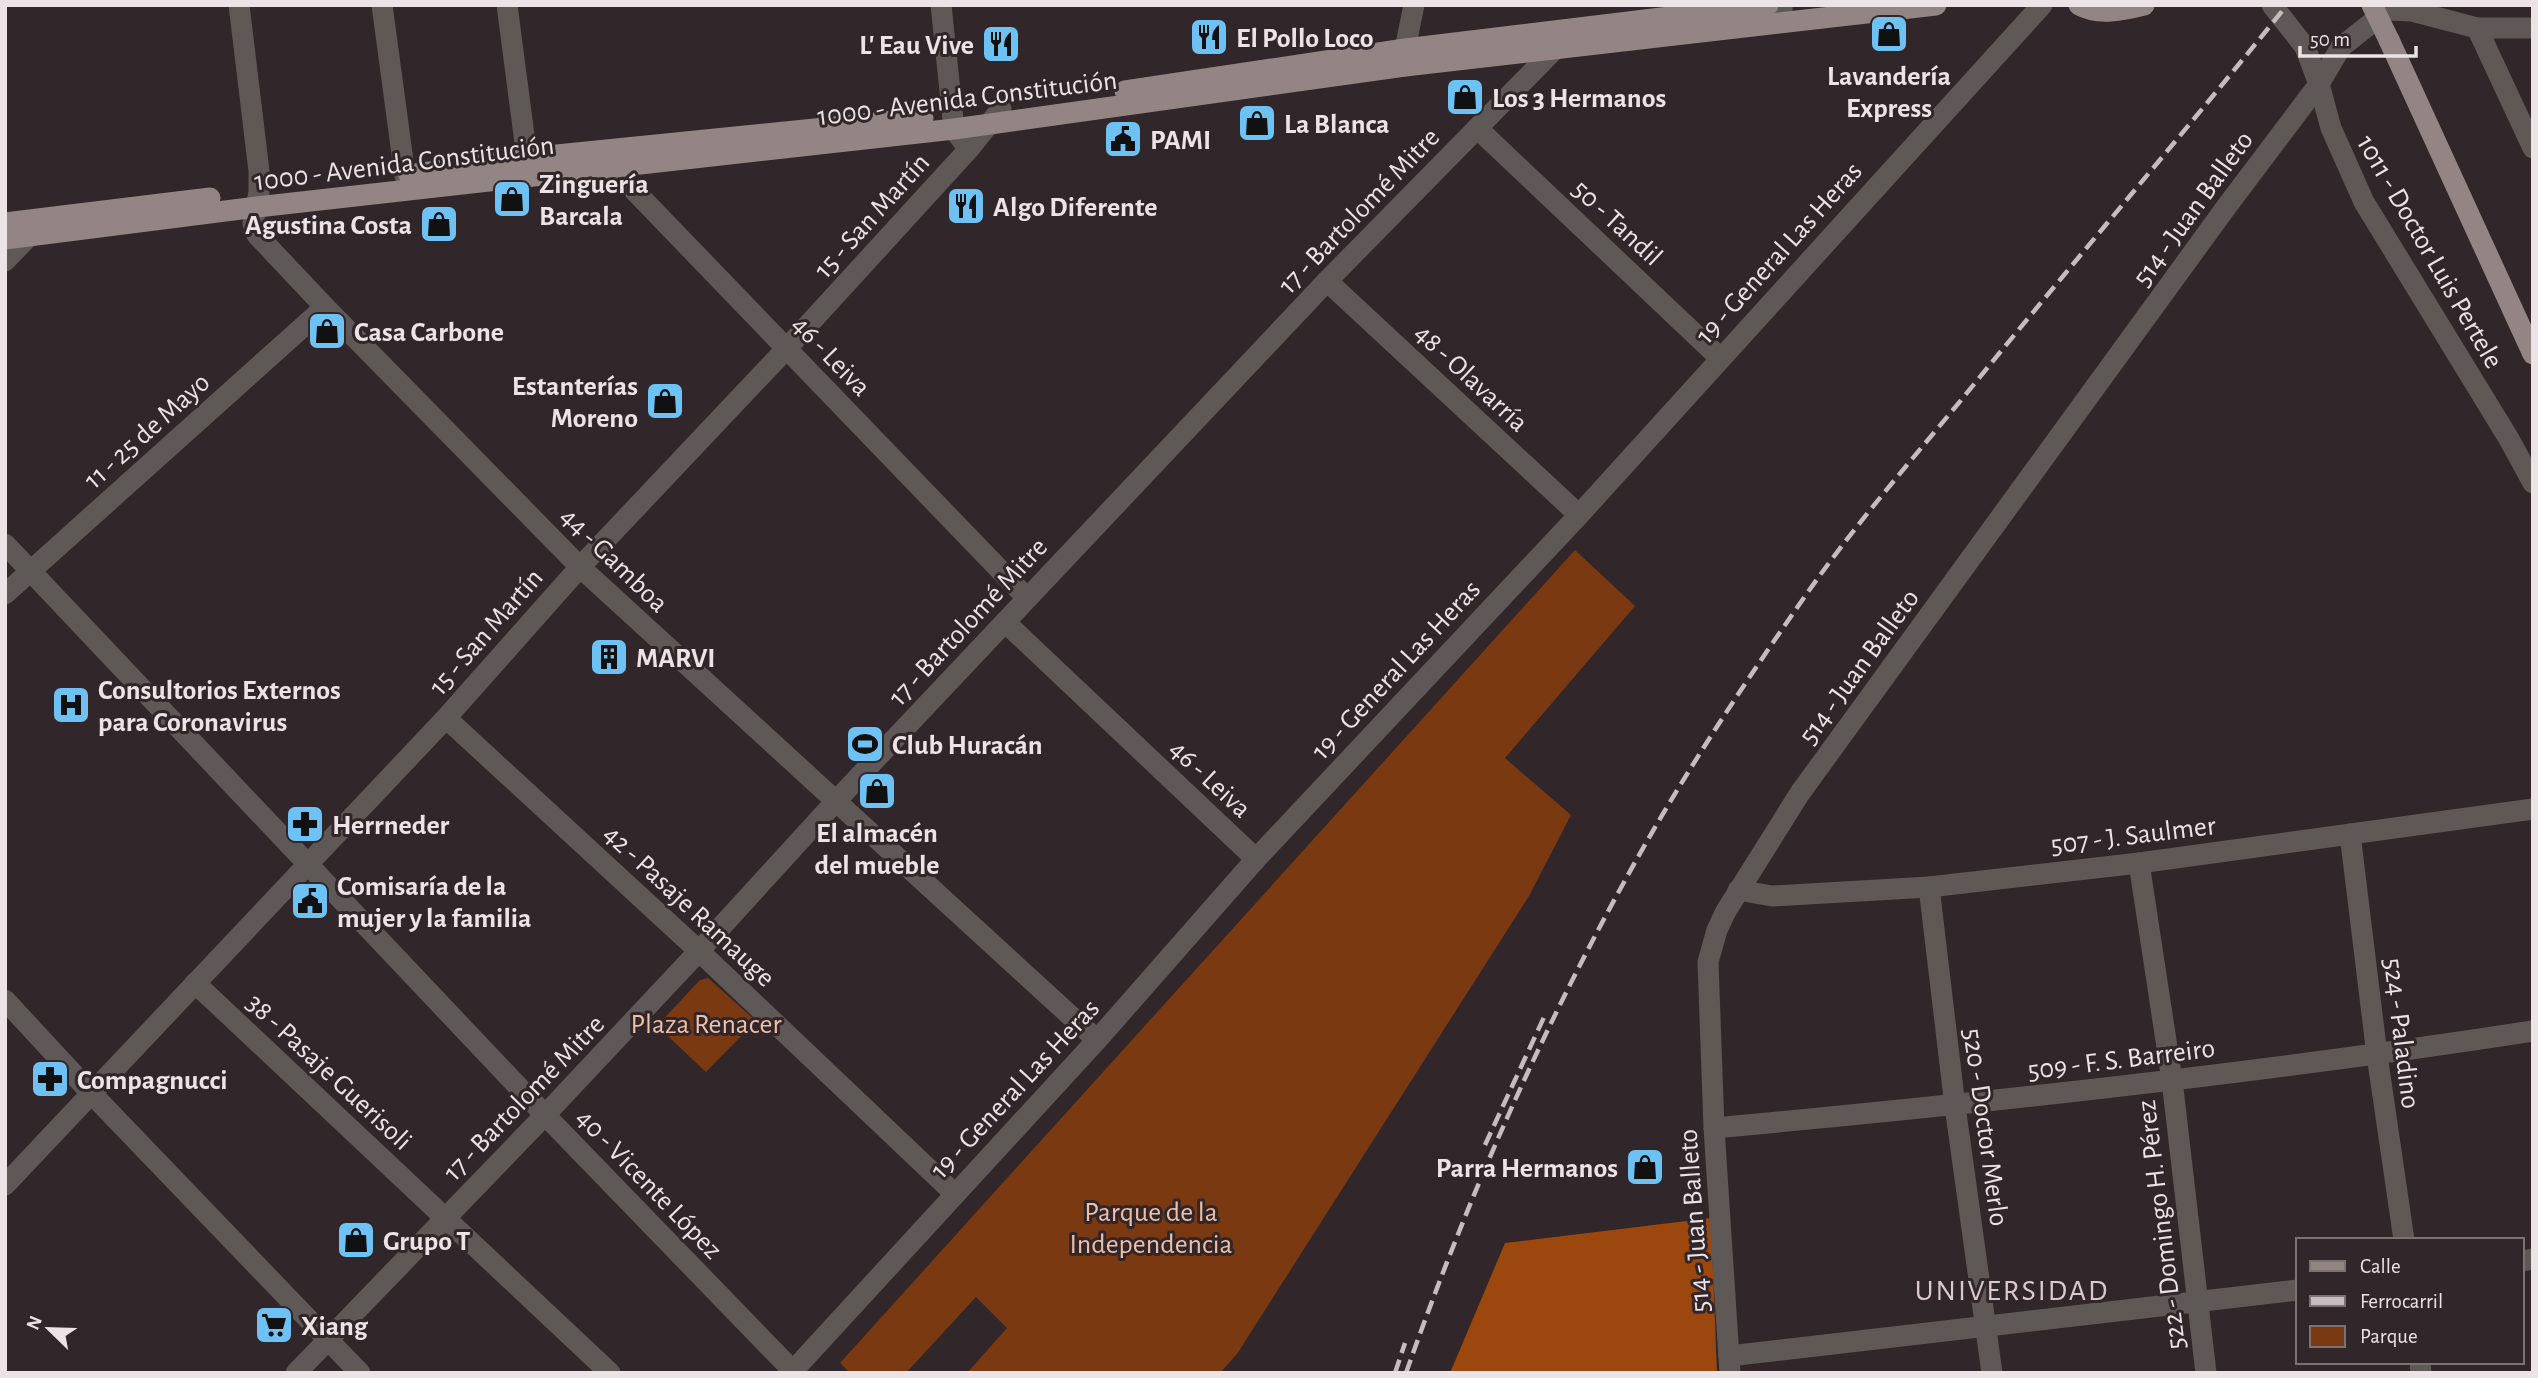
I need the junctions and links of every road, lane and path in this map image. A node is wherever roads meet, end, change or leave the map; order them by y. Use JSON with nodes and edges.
{"nodes":[{"id":1,"x":239,"y":5,"type":"edge"},
{"id":2,"x":382,"y":5,"type":"edge"},
{"id":3,"x":507,"y":5,"type":"edge"},
{"id":4,"x":940,"y":5,"type":"edge"},
{"id":5,"x":1414,"y":5,"type":"edge"},
{"id":6,"x":1768,"y":5,"type":"edge"},
{"id":7,"x":1936,"y":5,"type":"edge"},
{"id":8,"x":2042,"y":5,"type":"edge"},
{"id":9,"x":2079,"y":5,"type":"edge"},
{"id":10,"x":2144,"y":5,"type":"edge"},
{"id":11,"x":2272,"y":5,"type":"edge"},
{"id":12,"x":2380,"y":8,"type":"edge"},
{"id":13,"x":1782,"y":14,"type":"edge"},
{"id":14,"x":2477,"y":28,"type":"junction"},
{"id":15,"x":2533,"y":28,"type":"edge"},
{"id":16,"x":1555,"y":39,"type":"junction"},
{"id":17,"x":1405,"y":57,"type":"junction"},
{"id":18,"x":2319,"y":84,"type":"junction"},
{"id":19,"x":995,"y":117,"type":"junction"},
{"id":20,"x":953,"y":122,"type":"junction"},
{"id":21,"x":1477,"y":128,"type":"junction"},
{"id":22,"x":2533,"y":148,"type":"edge"},
{"id":23,"x":969,"y":149,"type":"junction"},
{"id":24,"x":527,"y":158,"type":"junction"},
{"id":25,"x":604,"y":159,"type":"junction"},
{"id":26,"x":405,"y":176,"type":"junction"},
{"id":27,"x":258,"y":199,"type":"junction"},
{"id":28,"x":5,"y":223,"type":"edge"},
{"id":29,"x":27,"y":229,"type":"junction"},
{"id":30,"x":5,"y":239,"type":"edge"},
{"id":31,"x":5,"y":261,"type":"edge"},
{"id":32,"x":1327,"y":281,"type":"junction"},
{"id":33,"x":325,"y":307,"type":"junction"},
{"id":34,"x":787,"y":348,"type":"junction"},
{"id":35,"x":2533,"y":354,"type":"edge"},
{"id":36,"x":1719,"y":357,"type":"junction"},
{"id":37,"x":2533,"y":483,"type":"edge"},
{"id":38,"x":1578,"y":514,"type":"junction"},
{"id":39,"x":5,"y":544,"type":"edge"},
{"id":40,"x":580,"y":567,"type":"junction"},
{"id":41,"x":30,"y":571,"type":"junction"},
{"id":42,"x":5,"y":594,"type":"edge"},
{"id":43,"x":1027,"y":598,"type":"junction"},
{"id":44,"x":1005,"y":622,"type":"junction"},
{"id":45,"x":446,"y":718,"type":"junction"},
{"id":46,"x":836,"y":801,"type":"junction"},
{"id":47,"x":2533,"y":809,"type":"edge"},
{"id":48,"x":2350,"y":834,"type":"junction"},
{"id":49,"x":1256,"y":859,"type":"junction"},
{"id":50,"x":2139,"y":863,"type":"junction"},
{"id":51,"x":307,"y":865,"type":"junction"},
{"id":52,"x":1929,"y":887,"type":"junction"},
{"id":53,"x":1738,"y":890,"type":"junction"},
{"id":54,"x":699,"y":951,"type":"junction"},
{"id":55,"x":195,"y":983,"type":"junction"},
{"id":56,"x":5,"y":1000,"type":"edge"},
{"id":57,"x":2533,"y":1031,"type":"edge"},
{"id":58,"x":1097,"y":1040,"type":"junction"},
{"id":59,"x":2376,"y":1055,"type":"junction"},
{"id":60,"x":2172,"y":1080,"type":"junction"},
{"id":61,"x":91,"y":1093,"type":"junction"},
{"id":62,"x":1955,"y":1107,"type":"junction"},
{"id":63,"x":545,"y":1115,"type":"junction"},
{"id":64,"x":1714,"y":1128,"type":"junction"},
{"id":65,"x":5,"y":1185,"type":"edge"},
{"id":66,"x":955,"y":1194,"type":"junction"},
{"id":67,"x":446,"y":1218,"type":"junction"},
{"id":68,"x":2404,"y":1238,"type":"edge"},
{"id":69,"x":2296,"y":1290,"type":"edge"},
{"id":70,"x":2197,"y":1302,"type":"junction"},
{"id":71,"x":1986,"y":1327,"type":"junction"},
{"id":72,"x":328,"y":1340,"type":"junction"},
{"id":73,"x":1730,"y":1364,"type":"edge"},
{"id":74,"x":792,"y":1372,"type":"edge"},
{"id":75,"x":296,"y":1373,"type":"edge"},
{"id":76,"x":360,"y":1373,"type":"edge"},
{"id":77,"x":610,"y":1373,"type":"edge"},
{"id":78,"x":1992,"y":1373,"type":"edge"},
{"id":79,"x":2206,"y":1373,"type":"edge"}],
"edges":[{"from":1,"to":27,"type":"street","name":"44 - Gamboa"},
{"from":2,"to":26,"type":"street"},
{"from":3,"to":24,"type":"street"},
{"from":4,"to":20,"type":"street"},
{"from":5,"to":17,"type":"street"},
{"from":6,"to":16,"type":"main road","name":"1000 - Avenida Constitución"},
{"from":7,"to":13,"type":"main road","name":"1000 - Avenida Constitución"},
{"from":8,"to":36,"type":"street","name":"19 - General Las Heras"},
{"from":9,"to":10,"type":"main road"},
{"from":11,"to":18,"type":"street","name":"1011 - Doctor Luis Pertele"},
{"from":12,"to":14,"type":"street"},
{"from":12,"to":18,"type":"street","name":"514 - Juan Balleto"},
{"from":12,"to":35,"type":"main road","bridge":true},
{"from":13,"to":16,"type":"main road","name":"1000 - Avenida Constitución"},
{"from":14,"to":15,"type":"street"},
{"from":14,"to":22,"type":"street"},
{"from":16,"to":17,"type":"main road","name":"1000 - Avenida Constitución"},
{"from":16,"to":21,"type":"street","name":"17 - Bartolomé Mitre"},
{"from":17,"to":19,"type":"main road","name":"1000 - Avenida Constitución"},
{"from":18,"to":37,"type":"street","name":"1011 - Doctor Luis Pertele"},
{"from":18,"to":53,"type":"street","name":"514 - Juan Balleto"},
{"from":19,"to":20,"type":"main road","name":"1000 - Avenida Constitución"},
{"from":19,"to":23,"type":"street","name":"15 - San Martín"},
{"from":20,"to":23,"type":"street"},
{"from":20,"to":25,"type":"main road","name":"1000 - Avenida Constitución"},
{"from":21,"to":32,"type":"street","name":"17 - Bartolomé Mitre"},
{"from":21,"to":36,"type":"street","name":"50 - Tandil"},
{"from":23,"to":34,"type":"street","name":"15 - San Martín"},
{"from":24,"to":25,"type":"main road","name":"1000 - Avenida Constitución"},
{"from":24,"to":26,"type":"main road","name":"1000 - Avenida Constitución"},
{"from":25,"to":27,"type":"main road","name":"1000 - Avenida Constitución"},
{"from":25,"to":34,"type":"street","name":"46 - Leiva"},
{"from":26,"to":27,"type":"main road","name":"1000 - Avenida Constitución"},
{"from":27,"to":29,"type":"main road","name":"1000 - Avenida Constitución"},
{"from":27,"to":33,"type":"street","name":"44 - Gamboa"},
{"from":28,"to":29,"type":"main road","name":"1000 - Avenida Constitución"},
{"from":29,"to":30,"type":"main road","name":"1000 - Avenida Constitución"},
{"from":29,"to":31,"type":"street"},
{"from":32,"to":38,"type":"street","name":"48 - Olavarría"},
{"from":32,"to":43,"type":"street","name":"17 - Bartolomé Mitre"},
{"from":33,"to":40,"type":"street","name":"44 - Gamboa"},
{"from":33,"to":41,"type":"street","name":"11 - 25 de Mayo"},
{"from":34,"to":40,"type":"street","name":"15 - San Martín"},
{"from":34,"to":43,"type":"street","name":"46 - Leiva"},
{"from":36,"to":38,"type":"street","name":"19 - General Las Heras"},
{"from":38,"to":49,"type":"street","name":"19 - General Las Heras"},
{"from":39,"to":41,"type":"street","name":"40 - Vicente López"},
{"from":40,"to":45,"type":"street","name":"15 - San Martín"},
{"from":40,"to":46,"type":"street","name":"44 - Gamboa"},
{"from":41,"to":42,"type":"street","name":"11 - 25 de Mayo"},
{"from":41,"to":51,"type":"street","name":"40 - Vicente López"},
{"from":43,"to":44,"type":"street","name":"17 - Bartolomé Mitre"},
{"from":44,"to":46,"type":"street","name":"17 - Bartolomé Mitre"},
{"from":44,"to":49,"type":"street","name":"46 - Leiva"},
{"from":45,"to":51,"type":"street","name":"15 - San Martín"},
{"from":45,"to":54,"type":"street","name":"42 - Pasaje Ramauge"},
{"from":46,"to":54,"type":"street","name":"17 - Bartolomé Mitre"},
{"from":46,"to":58,"type":"street","name":"44 - Gamboa"},
{"from":47,"to":48,"type":"street","name":"507 - J. Saulmer"},
{"from":48,"to":50,"type":"street","name":"507 - J. Saulmer"},
{"from":48,"to":59,"type":"street","name":"524 - Paladino"},
{"from":49,"to":58,"type":"street","name":"19 - General Las Heras"},
{"from":50,"to":52,"type":"street","name":"507 - J. Saulmer"},
{"from":50,"to":60,"type":"street","name":"522 - Domingo H. Pérez"},
{"from":51,"to":55,"type":"street","name":"15 - San Martín"},
{"from":51,"to":63,"type":"street","name":"40 - Vicente López"},
{"from":52,"to":53,"type":"street","name":"507 - J. Saulmer"},
{"from":52,"to":62,"type":"street","name":"520 - Doctor Merlo"},
{"from":53,"to":64,"type":"street","name":"514 - Juan Balleto"},
{"from":54,"to":63,"type":"street","name":"17 - Bartolomé Mitre"},
{"from":54,"to":66,"type":"street","name":"42 - Pasaje Ramauge"},
{"from":55,"to":61,"type":"street","name":"15 - San Martín"},
{"from":55,"to":67,"type":"street","name":"38 - Pasaje Guerisoli"},
{"from":56,"to":61,"type":"street"},
{"from":57,"to":59,"type":"street","name":"509 - F. S. Barreiro"},
{"from":58,"to":66,"type":"street","name":"19 - General Las Heras"},
{"from":59,"to":60,"type":"street","name":"509 - F. S. Barreiro"},
{"from":59,"to":68,"type":"street","name":"524 - Paladino"},
{"from":60,"to":62,"type":"street","name":"509 - F. S. Barreiro"},
{"from":60,"to":70,"type":"street","name":"522 - Domingo H. Pérez"},
{"from":61,"to":65,"type":"street","name":"15 - San Martín"},
{"from":61,"to":72,"type":"street"},
{"from":62,"to":64,"type":"street","name":"509 - F. S. Barreiro"},
{"from":62,"to":71,"type":"street","name":"520 - Doctor Merlo"},
{"from":63,"to":67,"type":"street","name":"17 - Bartolomé Mitre"},
{"from":63,"to":74,"type":"street","name":"40 - Vicente López"},
{"from":64,"to":73,"type":"street","name":"514 - Juan Balleto"},
{"from":66,"to":74,"type":"street","name":"19 - General Las Heras"},
{"from":67,"to":72,"type":"street","name":"17 - Bartolomé Mitre"},
{"from":67,"to":77,"type":"street","name":"38 - Pasaje Guerisoli"},
{"from":69,"to":70,"type":"street"},
{"from":70,"to":71,"type":"street"},
{"from":70,"to":79,"type":"street","name":"522 - Domingo H. Pérez"},
{"from":71,"to":73,"type":"street"},
{"from":71,"to":78,"type":"street","name":"520 - Doctor Merlo"},
{"from":72,"to":75,"type":"street","name":"17 - Bartolomé Mitre"},
{"from":72,"to":76,"type":"street"}]}
